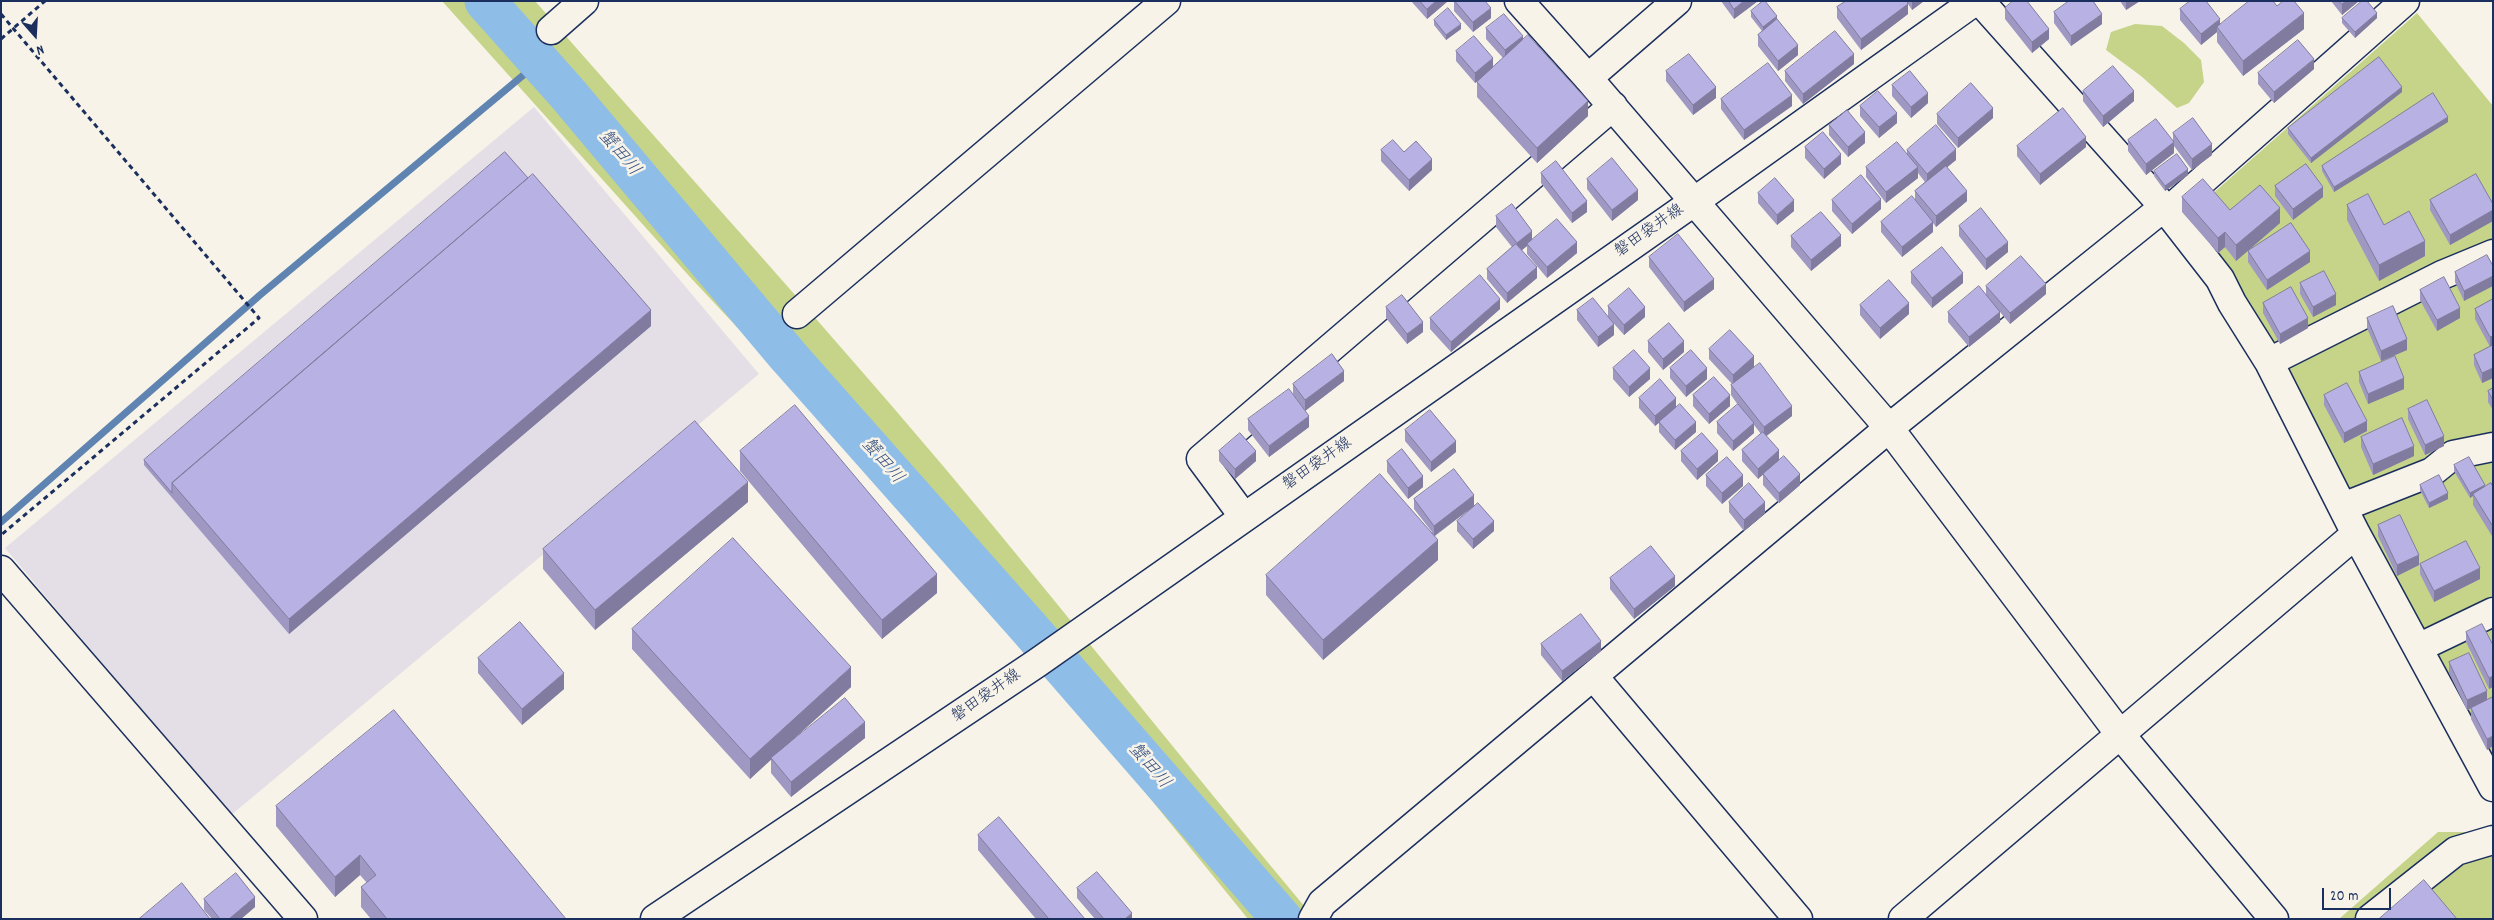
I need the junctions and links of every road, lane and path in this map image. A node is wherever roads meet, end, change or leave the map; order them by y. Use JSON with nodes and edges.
{"nodes":[{"id":1,"x":45,"y":1,"type":"edge"},
{"id":2,"x":584,"y":1,"type":"edge"},
{"id":3,"x":1166,"y":1,"type":"edge"},
{"id":4,"x":1518,"y":1,"type":"edge"},
{"id":5,"x":1677,"y":1,"type":"edge"},
{"id":6,"x":1974,"y":1,"type":"edge"},
{"id":7,"x":1980,"y":1,"type":"edge"},
{"id":8,"x":2406,"y":1,"type":"edge"},
{"id":9,"x":1,"y":14,"type":"edge"},
{"id":10,"x":13,"y":28,"type":"junction"},
{"id":11,"x":551,"y":30,"type":"dead end"},
{"id":12,"x":1,"y":38,"type":"edge"},
{"id":13,"x":1588,"y":78,"type":"junction"},
{"id":14,"x":1613,"y":106,"type":"junction"},
{"id":15,"x":1695,"y":201,"type":"junction"},
{"id":16,"x":2166,"y":209,"type":"junction"},
{"id":17,"x":2493,"y":254,"type":"edge"},
{"id":18,"x":797,"y":314,"type":"dead end"},
{"id":19,"x":2269,"y":362,"type":"junction"},
{"id":20,"x":1889,"y":428,"type":"junction"},
{"id":21,"x":2493,"y":447,"type":"edge"},
{"id":22,"x":2343,"y":507,"type":"junction"},
{"id":23,"x":1244,"y":517,"type":"junction"},
{"id":24,"x":2356,"y":534,"type":"junction"},
{"id":25,"x":1,"y":535,"type":"edge"},
{"id":26,"x":1,"y":570,"type":"edge"},
{"id":27,"x":2493,"y":612,"type":"edge"},
{"id":28,"x":2418,"y":648,"type":"junction"},
{"id":29,"x":1594,"y":677,"type":"junction"},
{"id":30,"x":2118,"y":733,"type":"junction"},
{"id":31,"x":2493,"y":787,"type":"edge"},
{"id":32,"x":2493,"y":840,"type":"edge"},
{"id":33,"x":692,"y":895,"type":"junction"},
{"id":34,"x":304,"y":919,"type":"edge"},
{"id":35,"x":655,"y":919,"type":"edge"},
{"id":36,"x":669,"y":919,"type":"edge"},
{"id":37,"x":1312,"y":919,"type":"edge"},
{"id":38,"x":1798,"y":919,"type":"edge"},
{"id":39,"x":1903,"y":919,"type":"edge"},
{"id":40,"x":2274,"y":919,"type":"edge"},
{"id":41,"x":2370,"y":919,"type":"edge"}],
"edges":[{"from":1,"to":10,"type":"path"},
{"from":2,"to":11,"type":"street"},
{"from":3,"to":18,"type":"street"},
{"from":4,"to":13,"type":"street"},
{"from":5,"to":13,"type":"street"},
{"from":6,"to":15,"type":"street","name":"磐田袋井線"},
{"from":7,"to":16,"type":"street"},
{"from":8,"to":16,"type":"street"},
{"from":9,"to":10,"type":"path"},
{"from":10,"to":12,"type":"path"},
{"from":10,"to":25,"type":"path"},
{"from":13,"to":14,"type":"street"},
{"from":14,"to":15,"type":"street"},
{"from":14,"to":23,"type":"street"},
{"from":15,"to":20,"type":"street"},
{"from":15,"to":23,"type":"street","name":"磐田袋井線"},
{"from":16,"to":19,"type":"street"},
{"from":16,"to":20,"type":"street"},
{"from":17,"to":19,"type":"street"},
{"from":19,"to":22,"type":"street"},
{"from":20,"to":29,"type":"street"},
{"from":20,"to":30,"type":"street"},
{"from":21,"to":22,"type":"street"},
{"from":22,"to":24,"type":"street"},
{"from":23,"to":33,"type":"street","name":"磐田袋井線"},
{"from":24,"to":28,"type":"street"},
{"from":24,"to":30,"type":"street"},
{"from":26,"to":34,"type":"street"},
{"from":27,"to":28,"type":"street"},
{"from":28,"to":31,"type":"street"},
{"from":29,"to":37,"type":"street"},
{"from":29,"to":38,"type":"street"},
{"from":30,"to":39,"type":"street"},
{"from":30,"to":40,"type":"street"},
{"from":32,"to":41,"type":"street"},
{"from":33,"to":35,"type":"street","name":"磐田袋井線"},
{"from":33,"to":36,"type":"street"}]}
